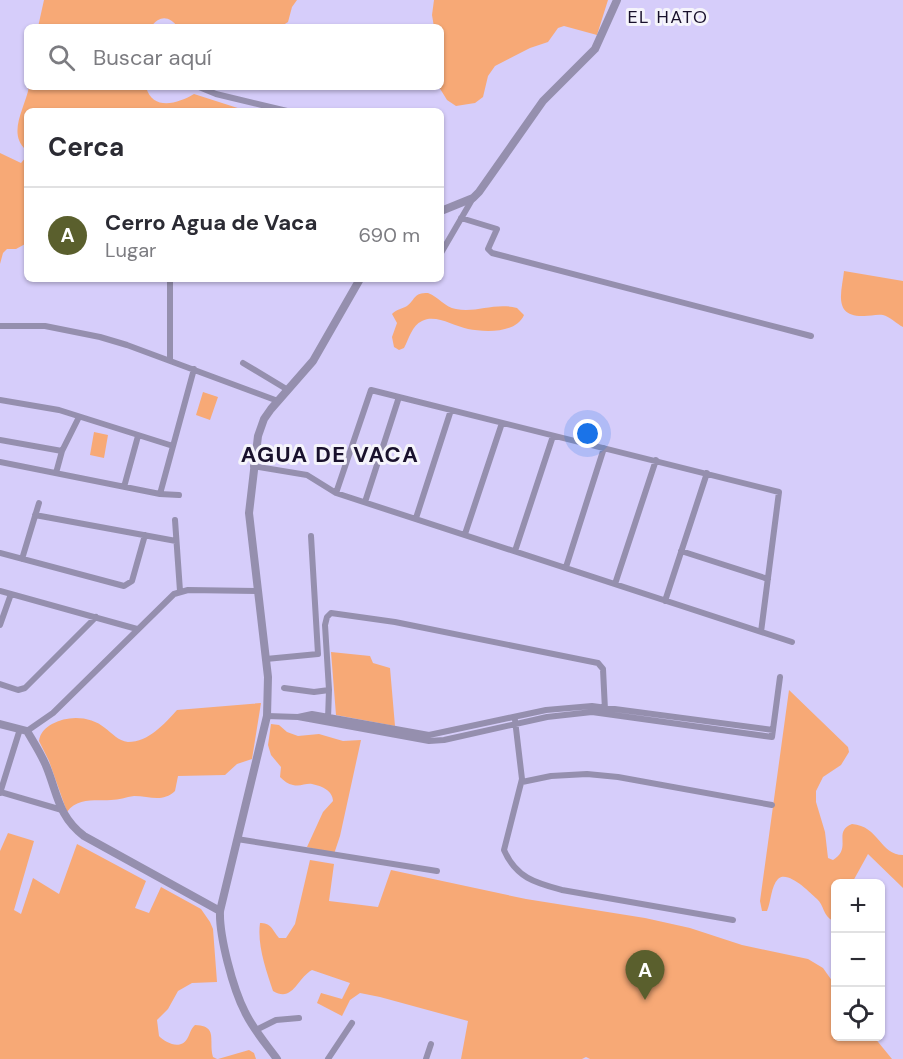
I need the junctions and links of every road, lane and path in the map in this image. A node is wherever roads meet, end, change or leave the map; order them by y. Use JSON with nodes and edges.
{"nodes":[{"id":1,"x":616,"y":0,"type":"edge"},
{"id":2,"x":206,"y":90,"type":"edge"},
{"id":3,"x":274,"y":108,"type":"edge"},
{"id":4,"x":473,"y":198,"type":"junction"},
{"id":5,"x":444,"y":210,"type":"edge"},
{"id":6,"x":461,"y":218,"type":"junction"},
{"id":7,"x":444,"y":248,"type":"edge"},
{"id":8,"x":170,"y":282,"type":"edge"},
{"id":9,"x":358,"y":282,"type":"edge"},
{"id":10,"x":0,"y":326,"type":"edge"},
{"id":11,"x":811,"y":336,"type":"dead end"},
{"id":12,"x":170,"y":360,"type":"junction"},
{"id":13,"x":243,"y":363,"type":"dead end"},
{"id":14,"x":194,"y":369,"type":"junction"},
{"id":15,"x":288,"y":390,"type":"junction"},
{"id":16,"x":399,"y":397,"type":"junction"},
{"id":17,"x":0,"y":400,"type":"edge"},
{"id":18,"x":278,"y":400,"type":"junction"},
{"id":19,"x":451,"y":410,"type":"junction"},
{"id":20,"x":79,"y":417,"type":"junction"},
{"id":21,"x":502,"y":423,"type":"junction"},
{"id":22,"x":138,"y":435,"type":"junction"},
{"id":23,"x":553,"y":436,"type":"junction"},
{"id":24,"x":0,"y":440,"type":"edge"},
{"id":25,"x":173,"y":446,"type":"junction"},
{"id":26,"x":604,"y":448,"type":"junction"},
{"id":27,"x":62,"y":451,"type":"junction"},
{"id":28,"x":656,"y":460,"type":"junction"},
{"id":29,"x":0,"y":462,"type":"edge"},
{"id":30,"x":253,"y":466,"type":"junction"},
{"id":31,"x":56,"y":473,"type":"junction"},
{"id":32,"x":707,"y":473,"type":"junction"},
{"id":33,"x":124,"y":487,"type":"junction"},
{"id":34,"x":336,"y":493,"type":"junction"},
{"id":35,"x":160,"y":494,"type":"junction"},
{"id":36,"x":179,"y":495,"type":"dead end"},
{"id":37,"x":365,"y":502,"type":"junction"},
{"id":38,"x":39,"y":503,"type":"dead end"},
{"id":39,"x":35,"y":515,"type":"junction"},
{"id":40,"x":416,"y":518,"type":"junction"},
{"id":41,"x":175,"y":520,"type":"dead end"},
{"id":42,"x":465,"y":534,"type":"junction"},
{"id":43,"x":145,"y":535,"type":"junction"},
{"id":44,"x":311,"y":536,"type":"dead end"},
{"id":45,"x":176,"y":541,"type":"junction"},
{"id":46,"x":515,"y":550,"type":"junction"},
{"id":47,"x":681,"y":551,"type":"junction"},
{"id":48,"x":0,"y":553,"type":"edge"},
{"id":49,"x":22,"y":559,"type":"junction"},
{"id":50,"x":566,"y":567,"type":"junction"},
{"id":51,"x":768,"y":579,"type":"junction"},
{"id":52,"x":615,"y":584,"type":"junction"},
{"id":53,"x":0,"y":591,"type":"edge"},
{"id":54,"x":180,"y":591,"type":"junction"},
{"id":55,"x":257,"y":591,"type":"junction"},
{"id":56,"x":11,"y":594,"type":"junction"},
{"id":57,"x":665,"y":601,"type":"junction"},
{"id":58,"x":96,"y":617,"type":"junction"},
{"id":59,"x":0,"y":625,"type":"edge"},
{"id":60,"x":137,"y":629,"type":"junction"},
{"id":61,"x":761,"y":633,"type":"junction"},
{"id":62,"x":792,"y":642,"type":"dead end"},
{"id":63,"x":266,"y":659,"type":"junction"},
{"id":64,"x":780,"y":677,"type":"dead end"},
{"id":65,"x":0,"y":684,"type":"edge"},
{"id":66,"x":284,"y":688,"type":"dead end"},
{"id":67,"x":329,"y":690,"type":"junction"},
{"id":68,"x":605,"y":710,"type":"junction"},
{"id":69,"x":267,"y":716,"type":"junction"},
{"id":70,"x":328,"y":720,"type":"junction"},
{"id":71,"x":515,"y":721,"type":"junction"},
{"id":72,"x":0,"y":723,"type":"edge"},
{"id":73,"x":24,"y":730,"type":"junction"},
{"id":74,"x":522,"y":782,"type":"junction"},
{"id":75,"x":0,"y":792,"type":"edge"},
{"id":76,"x":772,"y":805,"type":"dead end"},
{"id":77,"x":62,"y":810,"type":"junction"},
{"id":78,"x":237,"y":839,"type":"junction"},
{"id":79,"x":437,"y":871,"type":"dead end"},
{"id":80,"x":220,"y":911,"type":"junction"},
{"id":81,"x":733,"y":920,"type":"dead end"},
{"id":82,"x":299,"y":1018,"type":"dead end"},
{"id":83,"x":352,"y":1023,"type":"dead end"},
{"id":84,"x":256,"y":1030,"type":"junction"},
{"id":85,"x":431,"y":1044,"type":"dead end"},
{"id":86,"x":277,"y":1059,"type":"edge"},
{"id":87,"x":328,"y":1059,"type":"edge"},
{"id":88,"x":426,"y":1059,"type":"edge"}],
"edges":[{"from":1,"to":4,"type":"street"},
{"from":2,"to":3,"type":"street"},
{"from":4,"to":5,"type":"street"},
{"from":4,"to":6,"type":"street"},
{"from":6,"to":7,"type":"street"},
{"from":6,"to":11,"type":"street"},
{"from":8,"to":12,"type":"street"},
{"from":9,"to":15,"type":"street"},
{"from":10,"to":12,"type":"street"},
{"from":12,"to":14,"type":"street"},
{"from":13,"to":15,"type":"street"},
{"from":14,"to":18,"type":"street"},
{"from":14,"to":25,"type":"street"},
{"from":15,"to":18,"type":"street"},
{"from":16,"to":19,"type":"street"},
{"from":16,"to":34,"type":"street"},
{"from":16,"to":37,"type":"street"},
{"from":17,"to":20,"type":"street"},
{"from":18,"to":30,"type":"street"},
{"from":19,"to":21,"type":"street"},
{"from":19,"to":40,"type":"street"},
{"from":20,"to":22,"type":"street"},
{"from":20,"to":27,"type":"street"},
{"from":21,"to":23,"type":"street"},
{"from":21,"to":42,"type":"street"},
{"from":22,"to":25,"type":"street"},
{"from":22,"to":33,"type":"street"},
{"from":23,"to":26,"type":"street"},
{"from":23,"to":46,"type":"street"},
{"from":24,"to":27,"type":"street"},
{"from":25,"to":35,"type":"street"},
{"from":26,"to":28,"type":"street"},
{"from":26,"to":50,"type":"street"},
{"from":27,"to":31,"type":"street"},
{"from":28,"to":32,"type":"street"},
{"from":28,"to":52,"type":"street"},
{"from":29,"to":31,"type":"street"},
{"from":30,"to":34,"type":"street"},
{"from":30,"to":55,"type":"street"},
{"from":31,"to":33,"type":"street"},
{"from":32,"to":47,"type":"street"},
{"from":32,"to":51,"type":"street"},
{"from":33,"to":35,"type":"street"},
{"from":34,"to":37,"type":"street"},
{"from":35,"to":36,"type":"street"},
{"from":37,"to":40,"type":"street"},
{"from":38,"to":39,"type":"street"},
{"from":39,"to":43,"type":"street"},
{"from":39,"to":49,"type":"street"},
{"from":40,"to":42,"type":"street"},
{"from":41,"to":45,"type":"street"},
{"from":42,"to":46,"type":"street"},
{"from":43,"to":45,"type":"street"},
{"from":43,"to":49,"type":"street"},
{"from":44,"to":63,"type":"street"},
{"from":45,"to":54,"type":"street"},
{"from":46,"to":50,"type":"street"},
{"from":47,"to":51,"type":"street"},
{"from":47,"to":57,"type":"street"},
{"from":48,"to":49,"type":"street"},
{"from":50,"to":52,"type":"street"},
{"from":51,"to":61,"type":"street"},
{"from":52,"to":57,"type":"street"},
{"from":53,"to":56,"type":"street"},
{"from":54,"to":55,"type":"street"},
{"from":54,"to":60,"type":"street"},
{"from":55,"to":63,"type":"street"},
{"from":56,"to":58,"type":"street"},
{"from":56,"to":59,"type":"street"},
{"from":57,"to":61,"type":"street"},
{"from":58,"to":60,"type":"street"},
{"from":58,"to":65,"type":"street"},
{"from":60,"to":73,"type":"street"},
{"from":61,"to":62,"type":"street"},
{"from":63,"to":69,"type":"street"},
{"from":64,"to":68,"type":"street"},
{"from":66,"to":67,"type":"street"},
{"from":67,"to":68,"type":"street"},
{"from":67,"to":70,"type":"street"},
{"from":68,"to":71,"type":"street"},
{"from":69,"to":70,"type":"street"},
{"from":69,"to":78,"type":"street"},
{"from":70,"to":71,"type":"street"},
{"from":71,"to":74,"type":"street"},
{"from":72,"to":73,"type":"street"},
{"from":73,"to":75,"type":"street"},
{"from":73,"to":77,"type":"street"},
{"from":74,"to":76,"type":"street"},
{"from":74,"to":81,"type":"street"},
{"from":75,"to":77,"type":"street"},
{"from":77,"to":80,"type":"street"},
{"from":78,"to":79,"type":"street"},
{"from":78,"to":80,"type":"street"},
{"from":80,"to":84,"type":"street"},
{"from":82,"to":84,"type":"street"},
{"from":83,"to":87,"type":"street"},
{"from":84,"to":86,"type":"street"},
{"from":85,"to":88,"type":"street"}]}
